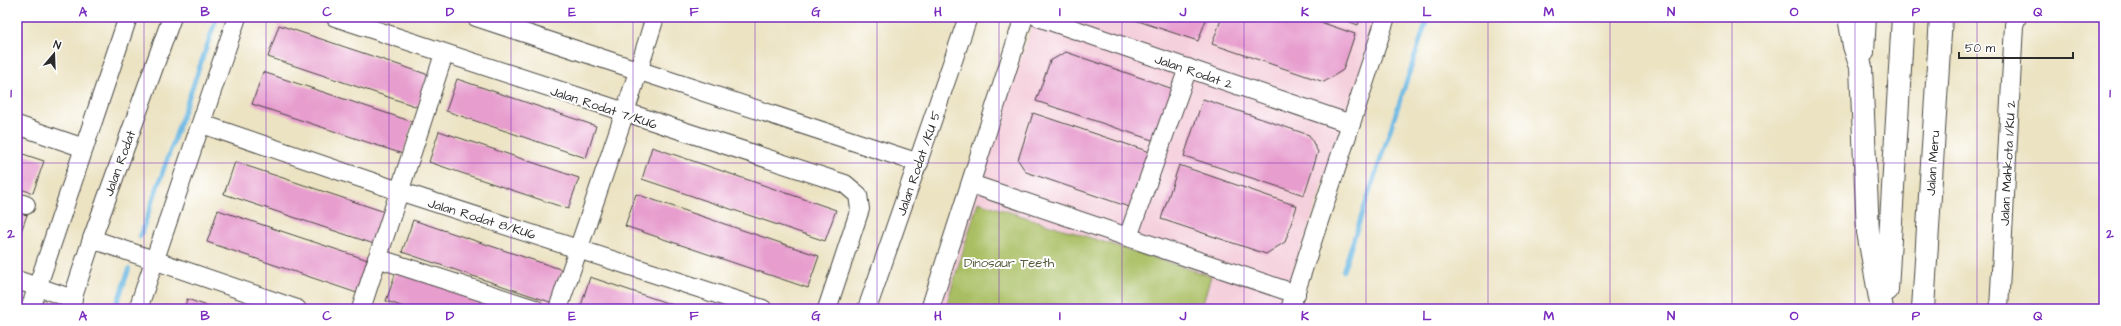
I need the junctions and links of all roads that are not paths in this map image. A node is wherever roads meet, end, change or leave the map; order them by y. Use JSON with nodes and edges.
{"nodes":[{"id":1,"x":128,"y":17,"type":"edge"},
{"id":2,"x":172,"y":17,"type":"edge"},
{"id":3,"x":237,"y":17,"type":"edge"},
{"id":4,"x":335,"y":17,"type":"edge"},
{"id":5,"x":476,"y":17,"type":"edge"},
{"id":6,"x":655,"y":17,"type":"edge"},
{"id":7,"x":968,"y":17,"type":"edge"},
{"id":8,"x":1024,"y":17,"type":"edge"},
{"id":9,"x":1038,"y":17,"type":"edge"},
{"id":10,"x":1386,"y":17,"type":"edge"},
{"id":11,"x":1849,"y":17,"type":"edge"},
{"id":12,"x":1865,"y":17,"type":"edge"},
{"id":13,"x":1903,"y":17,"type":"edge"},
{"id":14,"x":1954,"y":17,"type":"edge"},
{"id":15,"x":2017,"y":17,"type":"edge"},
{"id":16,"x":1941,"y":26,"type":"edge"},
{"id":17,"x":444,"y":54,"type":"junction"},
{"id":18,"x":1861,"y":67,"type":"junction"},
{"id":19,"x":1188,"y":68,"type":"junction"},
{"id":20,"x":639,"y":70,"type":"junction"},
{"id":21,"x":624,"y":114,"type":"junction"},
{"id":22,"x":202,"y":124,"type":"junction"},
{"id":23,"x":1351,"y":124,"type":"junction"},
{"id":24,"x":17,"y":126,"type":"edge"},
{"id":25,"x":84,"y":148,"type":"junction"},
{"id":26,"x":919,"y":162,"type":"junction"},
{"id":27,"x":971,"y":184,"type":"junction"},
{"id":28,"x":399,"y":191,"type":"junction"},
{"id":29,"x":1128,"y":237,"type":"junction"},
{"id":30,"x":92,"y":238,"type":"junction"},
{"id":31,"x":579,"y":248,"type":"junction"},
{"id":32,"x":377,"y":258,"type":"junction"},
{"id":33,"x":154,"y":261,"type":"junction"},
{"id":34,"x":17,"y":280,"type":"edge"},
{"id":35,"x":38,"y":287,"type":"junction"},
{"id":36,"x":1293,"y":302,"type":"edge"},
{"id":37,"x":71,"y":304,"type":"edge"},
{"id":38,"x":30,"y":309,"type":"edge"},
{"id":39,"x":138,"y":309,"type":"edge"},
{"id":40,"x":297,"y":309,"type":"edge"},
{"id":41,"x":361,"y":309,"type":"edge"},
{"id":42,"x":535,"y":309,"type":"edge"},
{"id":43,"x":558,"y":309,"type":"edge"},
{"id":44,"x":763,"y":309,"type":"edge"},
{"id":45,"x":827,"y":309,"type":"edge"},
{"id":46,"x":867,"y":309,"type":"edge"},
{"id":47,"x":930,"y":309,"type":"edge"},
{"id":48,"x":1882,"y":309,"type":"edge"},
{"id":49,"x":1886,"y":309,"type":"edge"},
{"id":50,"x":1924,"y":309,"type":"edge"},
{"id":51,"x":1999,"y":309,"type":"edge"}],
"edges":[{"from":1,"to":25,"type":"street"},
{"from":2,"to":30,"type":"street","name":"Jalan Rodat"},
{"from":3,"to":22,"type":"street"},
{"from":4,"to":17,"type":"street","name":"Jalan Rodat 7/KU6"},
{"from":5,"to":20,"type":"street"},
{"from":6,"to":20,"type":"street"},
{"from":7,"to":26,"type":"street","name":"Jalan Rodat /KU 5"},
{"from":8,"to":27,"type":"street"},
{"from":9,"to":19,"type":"street","name":"Jalan Rodat 2"},
{"from":10,"to":23,"type":"street"},
{"from":11,"to":18,"type":"highway"},
{"from":12,"to":18,"type":"highway"},
{"from":13,"to":49,"type":"highway"},
{"from":14,"to":16,"type":"highway"},
{"from":15,"to":51,"type":"street","name":"Jalan Mahkota 1/KU 2"},
{"from":16,"to":50,"type":"highway","name":"Jalan Meru"},
{"from":17,"to":21,"type":"street","name":"Jalan Rodat 7/KU6"},
{"from":17,"to":28,"type":"street"},
{"from":18,"to":48,"type":"highway"},
{"from":19,"to":23,"type":"street","name":"Jalan Rodat 2"},
{"from":19,"to":29,"type":"street"},
{"from":20,"to":21,"type":"street"},
{"from":20,"to":26,"type":"street"},
{"from":21,"to":31,"type":"street"},
{"from":21,"to":45,"type":"street","name":"Jalan Rodat 7/KU6"},
{"from":22,"to":28,"type":"street","name":"Jalan Rodat 8/KU6"},
{"from":22,"to":33,"type":"street"},
{"from":23,"to":36,"type":"street"},
{"from":24,"to":25,"type":"street"},
{"from":25,"to":35,"type":"street"},
{"from":26,"to":46,"type":"street","name":"Jalan Rodat /KU 5"},
{"from":27,"to":29,"type":"street"},
{"from":27,"to":47,"type":"street"},
{"from":28,"to":31,"type":"street","name":"Jalan Rodat 8/KU6"},
{"from":28,"to":32,"type":"street"},
{"from":29,"to":36,"type":"street"},
{"from":30,"to":33,"type":"street"},
{"from":30,"to":37,"type":"street","name":"Jalan Rodat"},
{"from":31,"to":43,"type":"street"},
{"from":31,"to":44,"type":"street","name":"Jalan Rodat 8/KU6"},
{"from":32,"to":41,"type":"street"},
{"from":32,"to":42,"type":"street"},
{"from":33,"to":39,"type":"street"},
{"from":33,"to":40,"type":"street"},
{"from":34,"to":35,"type":"street"},
{"from":35,"to":37,"type":"street"},
{"from":35,"to":38,"type":"street"}]}
